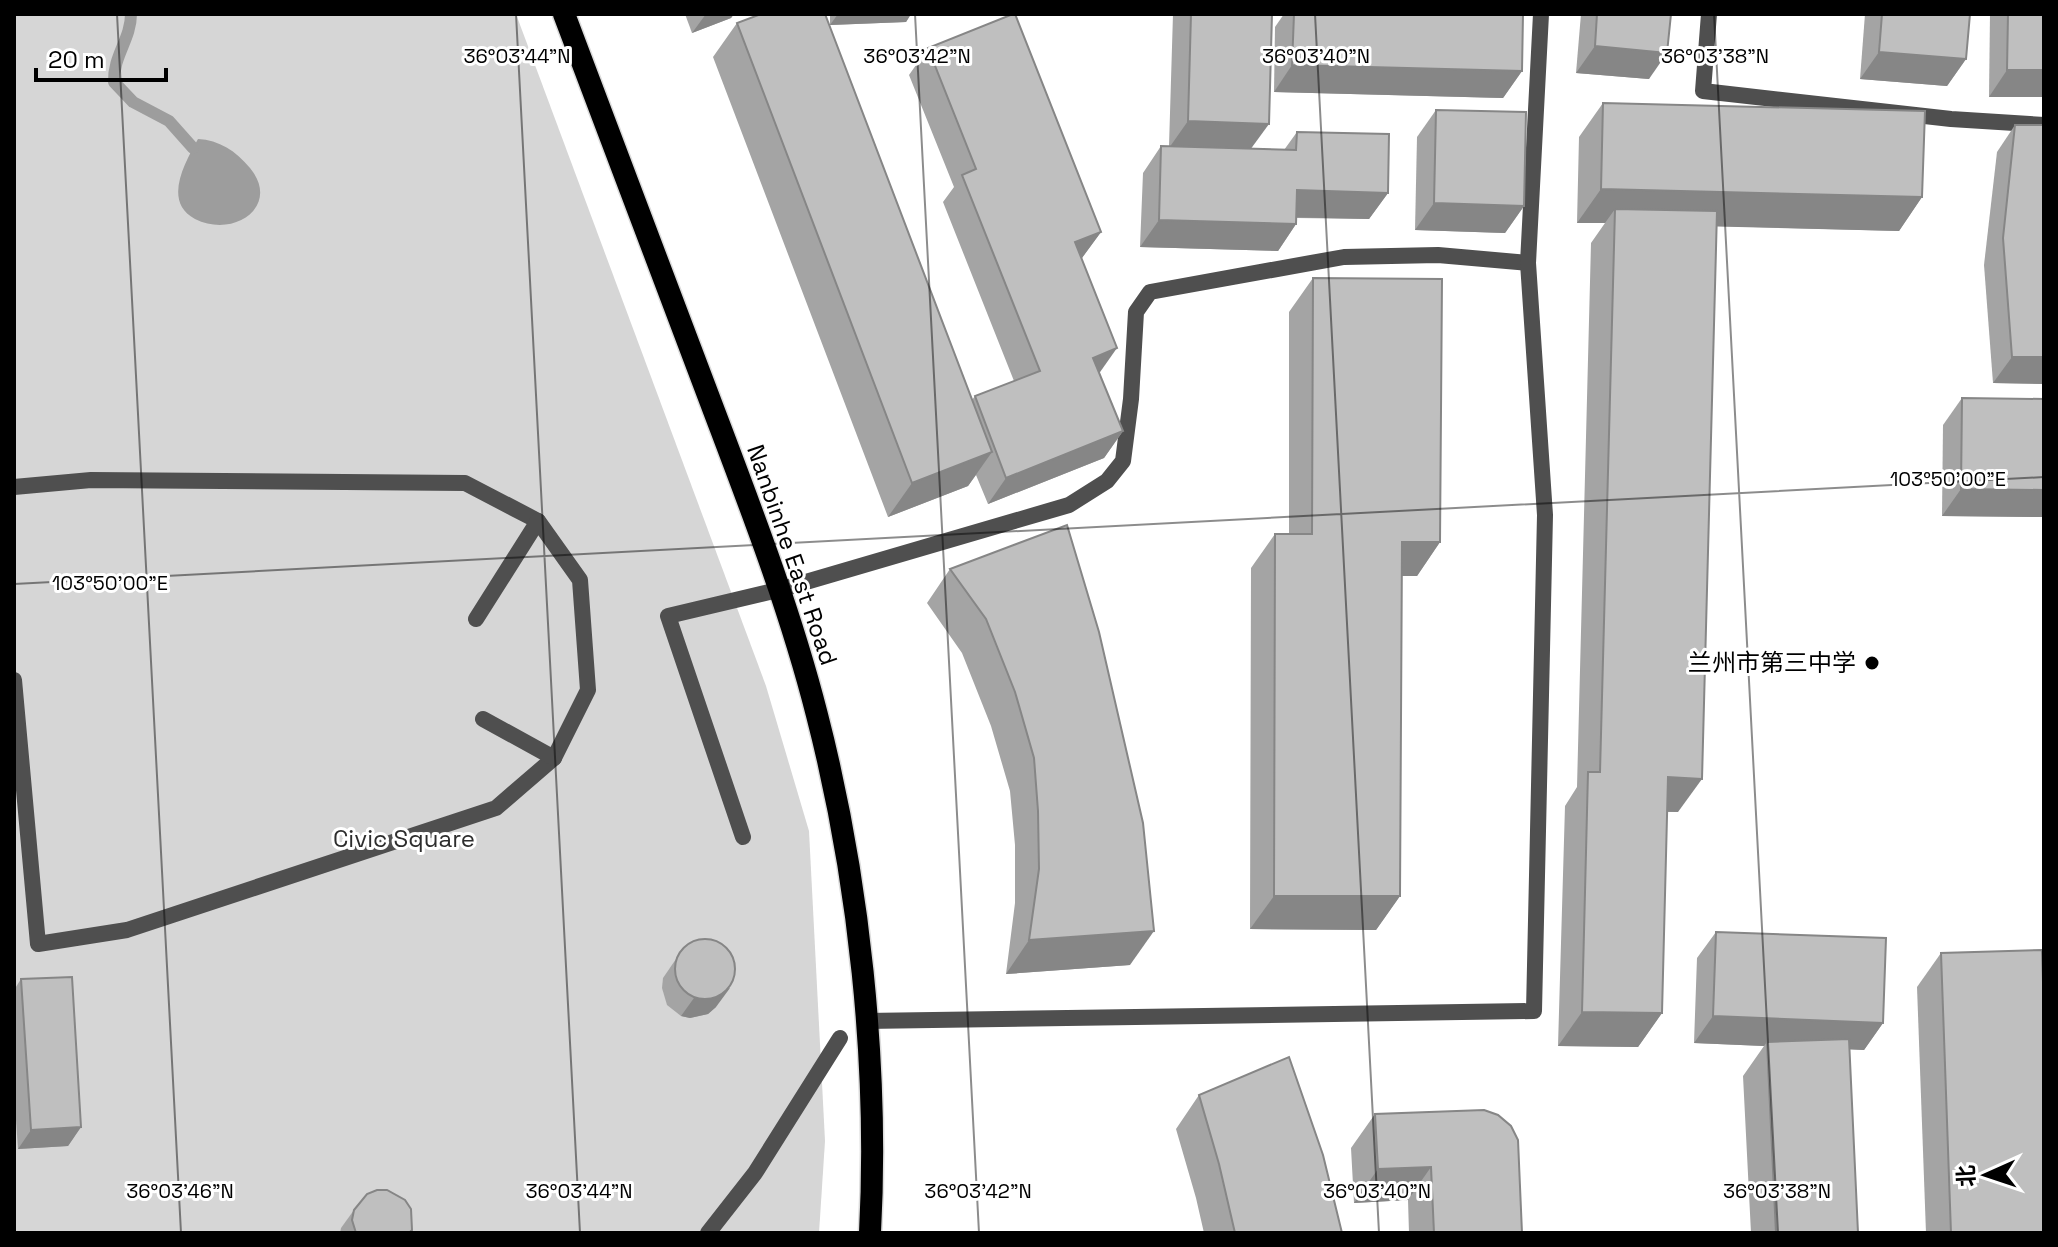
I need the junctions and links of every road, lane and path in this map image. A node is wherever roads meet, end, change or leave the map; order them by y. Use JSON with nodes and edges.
{"nodes":[{"id":1,"x":564,"y":14,"type":"edge"},
{"id":2,"x":1541,"y":14,"type":"edge"},
{"id":3,"x":1709,"y":14,"type":"edge"},
{"id":4,"x":2044,"y":125,"type":"edge"},
{"id":5,"x":1528,"y":263,"type":"junction"},
{"id":6,"x":14,"y":487,"type":"edge"},
{"id":7,"x":538,"y":521,"type":"junction"},
{"id":8,"x":782,"y":589,"type":"junction"},
{"id":9,"x":476,"y":619,"type":"dead end"},
{"id":10,"x":14,"y":680,"type":"edge"},
{"id":11,"x":483,"y":719,"type":"dead end"},
{"id":12,"x":554,"y":758,"type":"junction"},
{"id":13,"x":743,"y":837,"type":"dead end"},
{"id":14,"x":865,"y":1021,"type":"junction"},
{"id":15,"x":840,"y":1038,"type":"dead end"},
{"id":16,"x":708,"y":1233,"type":"edge"},
{"id":17,"x":870,"y":1233,"type":"edge"}],
"edges":[{"from":1,"to":8,"type":"highway","name":"Nanbinhe East Road"},
{"from":2,"to":5,"type":"street"},
{"from":3,"to":4,"type":"street"},
{"from":5,"to":8,"type":"street"},
{"from":5,"to":14,"type":"street"},
{"from":6,"to":7,"type":"street"},
{"from":7,"to":9,"type":"street"},
{"from":7,"to":12,"type":"street"},
{"from":8,"to":13,"type":"street"},
{"from":8,"to":14,"type":"highway","name":"Nanbinhe East Road"},
{"from":10,"to":12,"type":"street"},
{"from":11,"to":12,"type":"street"},
{"from":14,"to":17,"type":"highway","name":"Nanbinhe East Road"},
{"from":15,"to":16,"type":"street"}]}
